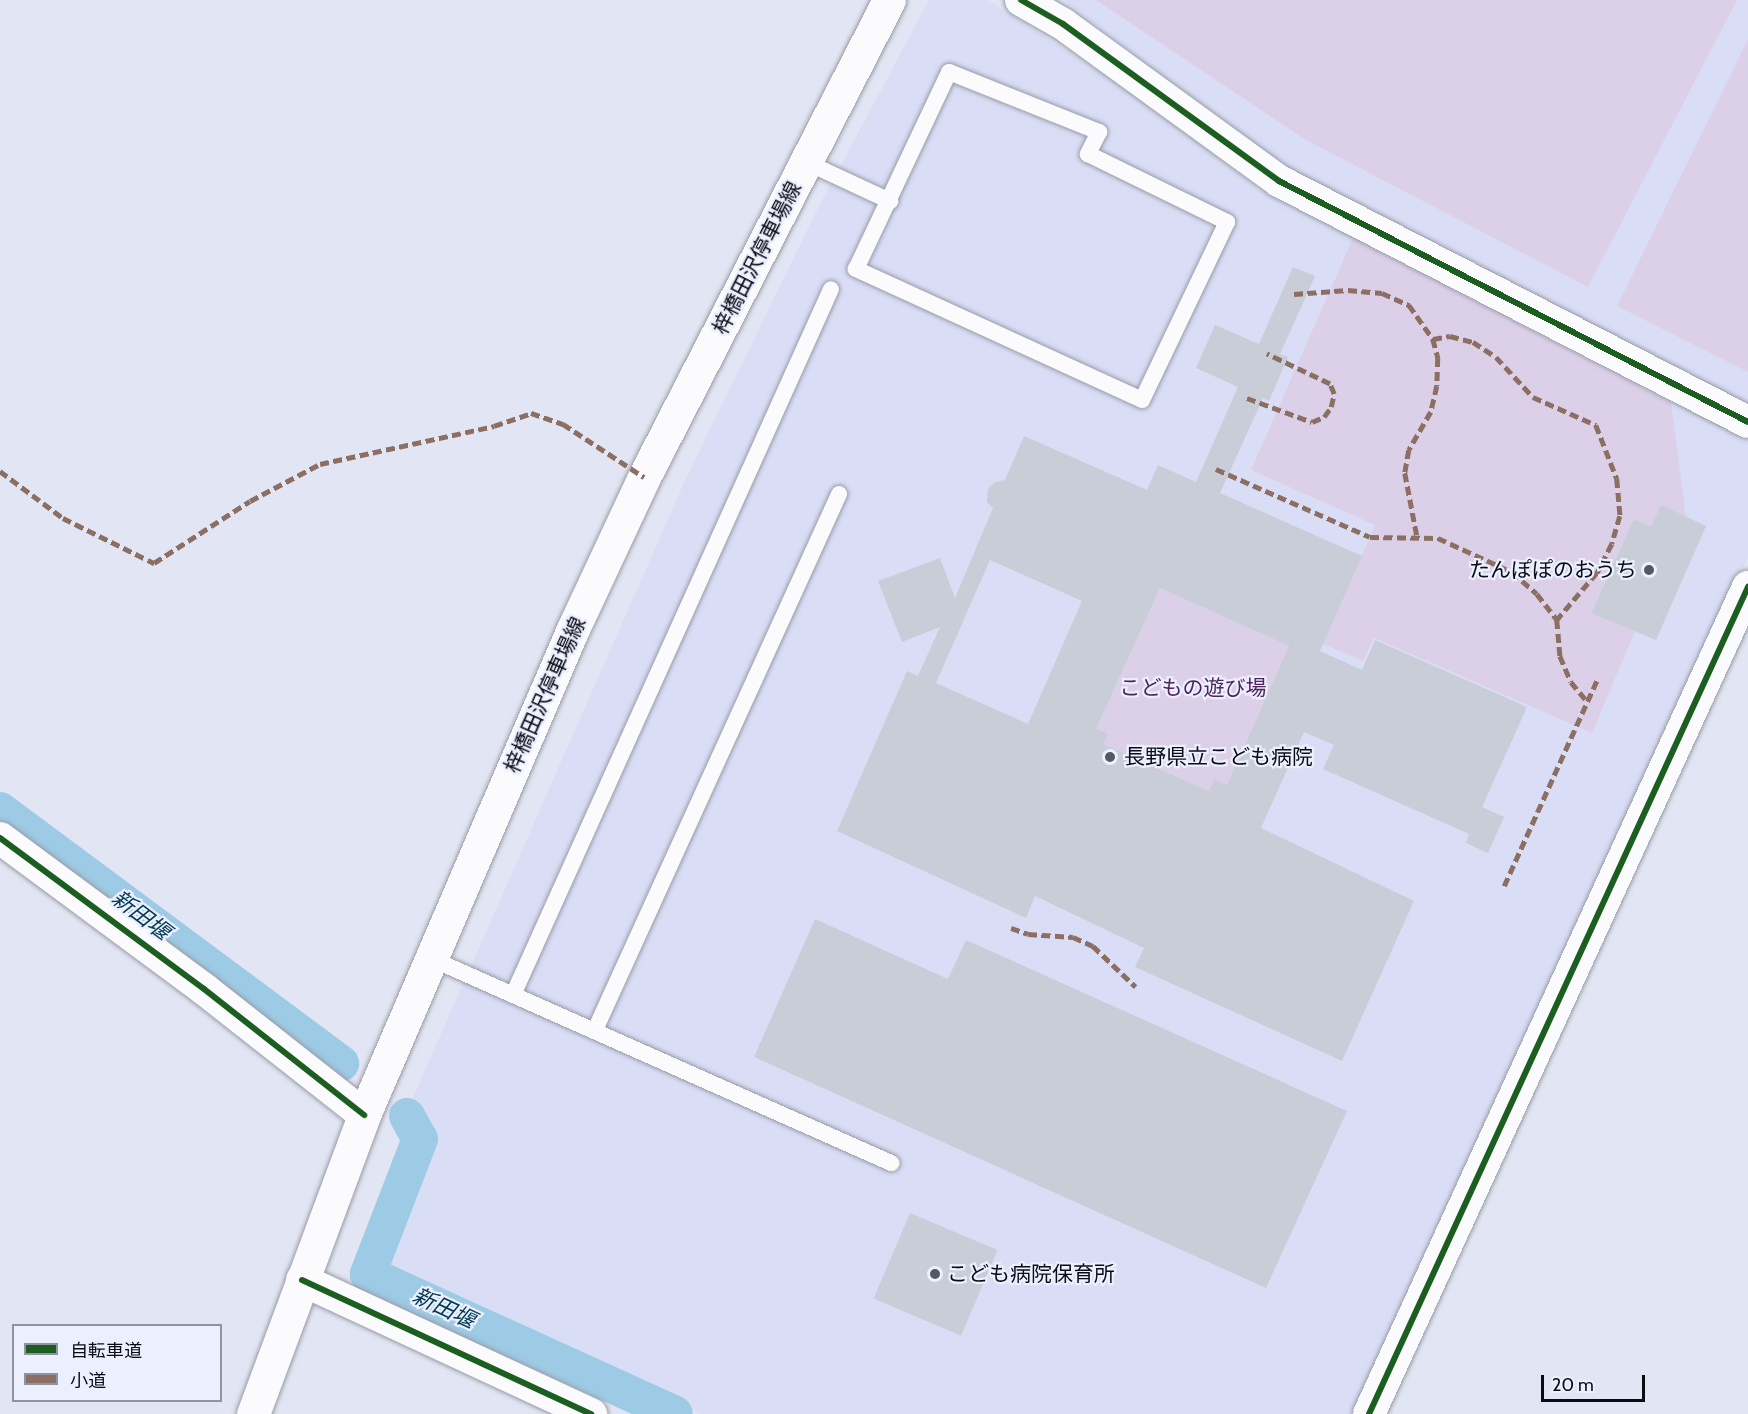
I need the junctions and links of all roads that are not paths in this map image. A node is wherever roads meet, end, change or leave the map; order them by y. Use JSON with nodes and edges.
{"nodes":[{"id":1,"x":889,"y":0,"type":"edge"},
{"id":2,"x":1021,"y":0,"type":"edge"},
{"id":3,"x":806,"y":162,"type":"junction"},
{"id":4,"x":890,"y":201,"type":"junction"},
{"id":5,"x":831,"y":289,"type":"dead end"},
{"id":6,"x":1748,"y":422,"type":"edge"},
{"id":7,"x":839,"y":494,"type":"dead end"},
{"id":8,"x":1748,"y":587,"type":"edge"},
{"id":9,"x":0,"y":838,"type":"edge"},
{"id":10,"x":430,"y":958,"type":"junction"},
{"id":11,"x":513,"y":995,"type":"junction"},
{"id":12,"x":595,"y":1030,"type":"junction"},
{"id":13,"x":364,"y":1115,"type":"junction"},
{"id":14,"x":891,"y":1163,"type":"dead end"},
{"id":15,"x":302,"y":1280,"type":"junction"},
{"id":16,"x":253,"y":1414,"type":"edge"},
{"id":17,"x":591,"y":1414,"type":"edge"},
{"id":18,"x":1369,"y":1414,"type":"edge"}],
"edges":[{"from":1,"to":3,"type":"main road","name":"梓橋田沢停車場線"},
{"from":2,"to":6,"type":"street"},
{"from":3,"to":4,"type":"lane"},
{"from":3,"to":10,"type":"main road","name":"梓橋田沢停車場線"},
{"from":4,"to":4,"type":"lane"},
{"from":5,"to":11,"type":"lane"},
{"from":7,"to":12,"type":"lane"},
{"from":8,"to":18,"type":"street"},
{"from":9,"to":13,"type":"street"},
{"from":10,"to":11,"type":"lane"},
{"from":10,"to":13,"type":"main road","name":"梓橋田沢停車場線"},
{"from":11,"to":12,"type":"lane"},
{"from":12,"to":14,"type":"lane"},
{"from":13,"to":15,"type":"main road","name":"梓橋田沢停車場線"},
{"from":15,"to":16,"type":"main road","name":"梓橋田沢停車場線"},
{"from":15,"to":17,"type":"street"}]}
